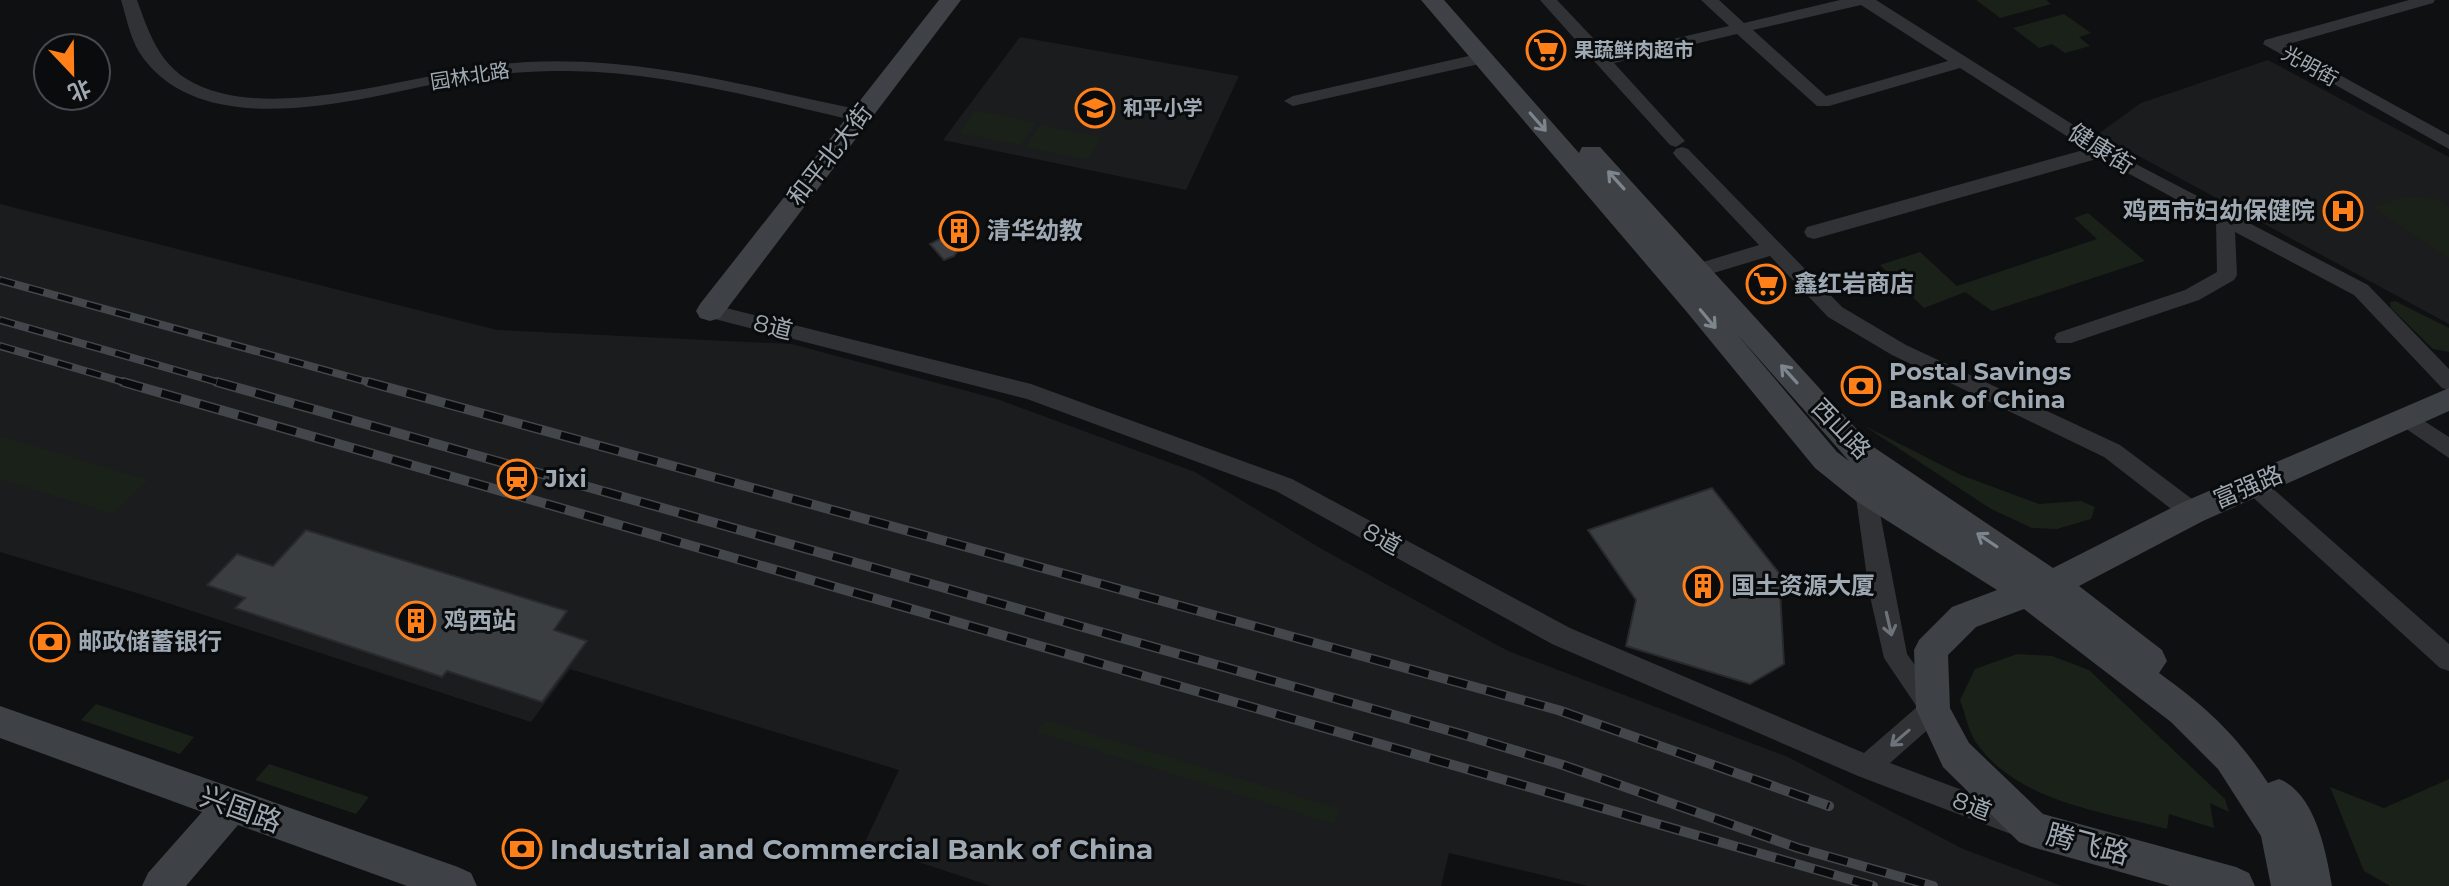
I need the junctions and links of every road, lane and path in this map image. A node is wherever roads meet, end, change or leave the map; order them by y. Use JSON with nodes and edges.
{"nodes":[{"id":1,"x":129,"y":0,"type":"edge"},
{"id":2,"x":950,"y":0,"type":"edge"},
{"id":3,"x":1432,"y":0,"type":"edge"},
{"id":4,"x":1454,"y":0,"type":"edge"},
{"id":5,"x":1548,"y":0,"type":"edge"},
{"id":6,"x":1709,"y":0,"type":"edge"},
{"id":7,"x":1863,"y":0,"type":"edge"},
{"id":8,"x":2427,"y":0,"type":"edge"},
{"id":9,"x":1741,"y":28,"type":"junction"},
{"id":10,"x":1587,"y":42,"type":"dead end"},
{"id":11,"x":1482,"y":58,"type":"junction"},
{"id":12,"x":1962,"y":62,"type":"junction"},
{"id":13,"x":1293,"y":101,"type":"dead end"},
{"id":14,"x":861,"y":116,"type":"junction"},
{"id":15,"x":2449,"y":143,"type":"edge"},
{"id":16,"x":2102,"y":151,"type":"junction"},
{"id":17,"x":2225,"y":219,"type":"junction"},
{"id":18,"x":1814,"y":232,"type":"dead end"},
{"id":19,"x":1773,"y":248,"type":"junction"},
{"id":20,"x":1697,"y":271,"type":"junction"},
{"id":21,"x":710,"y":311,"type":"joint"},
{"id":22,"x":2064,"y":338,"type":"dead end"},
{"id":23,"x":2449,"y":382,"type":"edge"},
{"id":24,"x":2449,"y":399,"type":"edge"},
{"id":25,"x":2407,"y":418,"type":"junction"},
{"id":26,"x":2449,"y":449,"type":"edge"},
{"id":27,"x":1861,"y":454,"type":"junction"},
{"id":28,"x":2254,"y":485,"type":"junction"},
{"id":29,"x":1867,"y":492,"type":"junction"},
{"id":30,"x":2192,"y":512,"type":"junction"},
{"id":31,"x":2040,"y":588,"type":"junction"},
{"id":32,"x":2449,"y":660,"type":"edge"},
{"id":33,"x":1933,"y":709,"type":"junction"},
{"id":34,"x":12,"y":726,"type":"edge"},
{"id":35,"x":1867,"y":767,"type":"junction"},
{"id":36,"x":241,"y":809,"type":"junction"},
{"id":37,"x":2032,"y":829,"type":"junction"},
{"id":38,"x":2291,"y":835,"type":"junction"},
{"id":39,"x":161,"y":886,"type":"edge"},
{"id":40,"x":188,"y":886,"type":"edge"},
{"id":41,"x":458,"y":886,"type":"edge"},
{"id":42,"x":2236,"y":886,"type":"edge"},
{"id":43,"x":2290,"y":886,"type":"edge"},
{"id":44,"x":2313,"y":886,"type":"edge"}],
"edges":[{"from":1,"to":14,"type":"street","name":"园林北路"},
{"from":2,"to":14,"type":"main road","name":"和平北大街"},
{"from":3,"to":11,"type":"main road","name":"西山路"},
{"from":20,"to":4,"type":"main road","name":"西山路","one_way":true},
{"from":5,"to":10,"type":"street"},
{"from":6,"to":9,"type":"street"},
{"from":7,"to":9,"type":"street"},
{"from":7,"to":12,"type":"street","name":"健康街"},
{"from":8,"to":15,"type":"street","name":"光明街"},
{"from":9,"to":12,"type":"street"},
{"from":9,"to":19,"type":"street"},
{"from":11,"to":13,"type":"street"},
{"from":11,"to":29,"type":"main road","name":"西山路","one_way":true},
{"from":12,"to":16,"type":"street","name":"健康街"},
{"from":14,"to":21,"type":"main road","name":"和平北大街"},
{"from":16,"to":17,"type":"street","name":"健康街"},
{"from":16,"to":18,"type":"street"},
{"from":17,"to":22,"type":"street"},
{"from":17,"to":23,"type":"street","name":"健康街"},
{"from":19,"to":20,"type":"street"},
{"from":19,"to":30,"type":"street"},
{"from":27,"to":20,"type":"main road","name":"西山路","one_way":true},
{"from":21,"to":35,"type":"street","name":"8道"},
{"from":24,"to":25,"type":"main road","name":"富强路"},
{"from":25,"to":26,"type":"street"},
{"from":25,"to":28,"type":"main road","name":"富强路"},
{"from":27,"to":29,"type":"street"},
{"from":31,"to":27,"type":"main road","name":"西山路","one_way":true},
{"from":28,"to":30,"type":"main road","name":"富强路"},
{"from":28,"to":32,"type":"street"},
{"from":29,"to":31,"type":"main road","name":"西山路"},
{"from":29,"to":33,"type":"street","one_way":true},
{"from":30,"to":31,"type":"main road","name":"富强路"},
{"from":31,"to":33,"type":"main road","name":"富强路"},
{"from":31,"to":38,"type":"main road","name":"西山路"},
{"from":33,"to":35,"type":"street","one_way":true},
{"from":33,"to":37,"type":"main road"},
{"from":34,"to":36,"type":"main road","name":"兴国路"},
{"from":35,"to":37,"type":"street","name":"8道"},
{"from":36,"to":39,"type":"main road"},
{"from":36,"to":40,"type":"main road"},
{"from":36,"to":41,"type":"main road","name":"兴国路"},
{"from":37,"to":42,"type":"main road","name":"腾飞路"},
{"from":38,"to":43,"type":"main road"},
{"from":38,"to":44,"type":"main road"}]}
